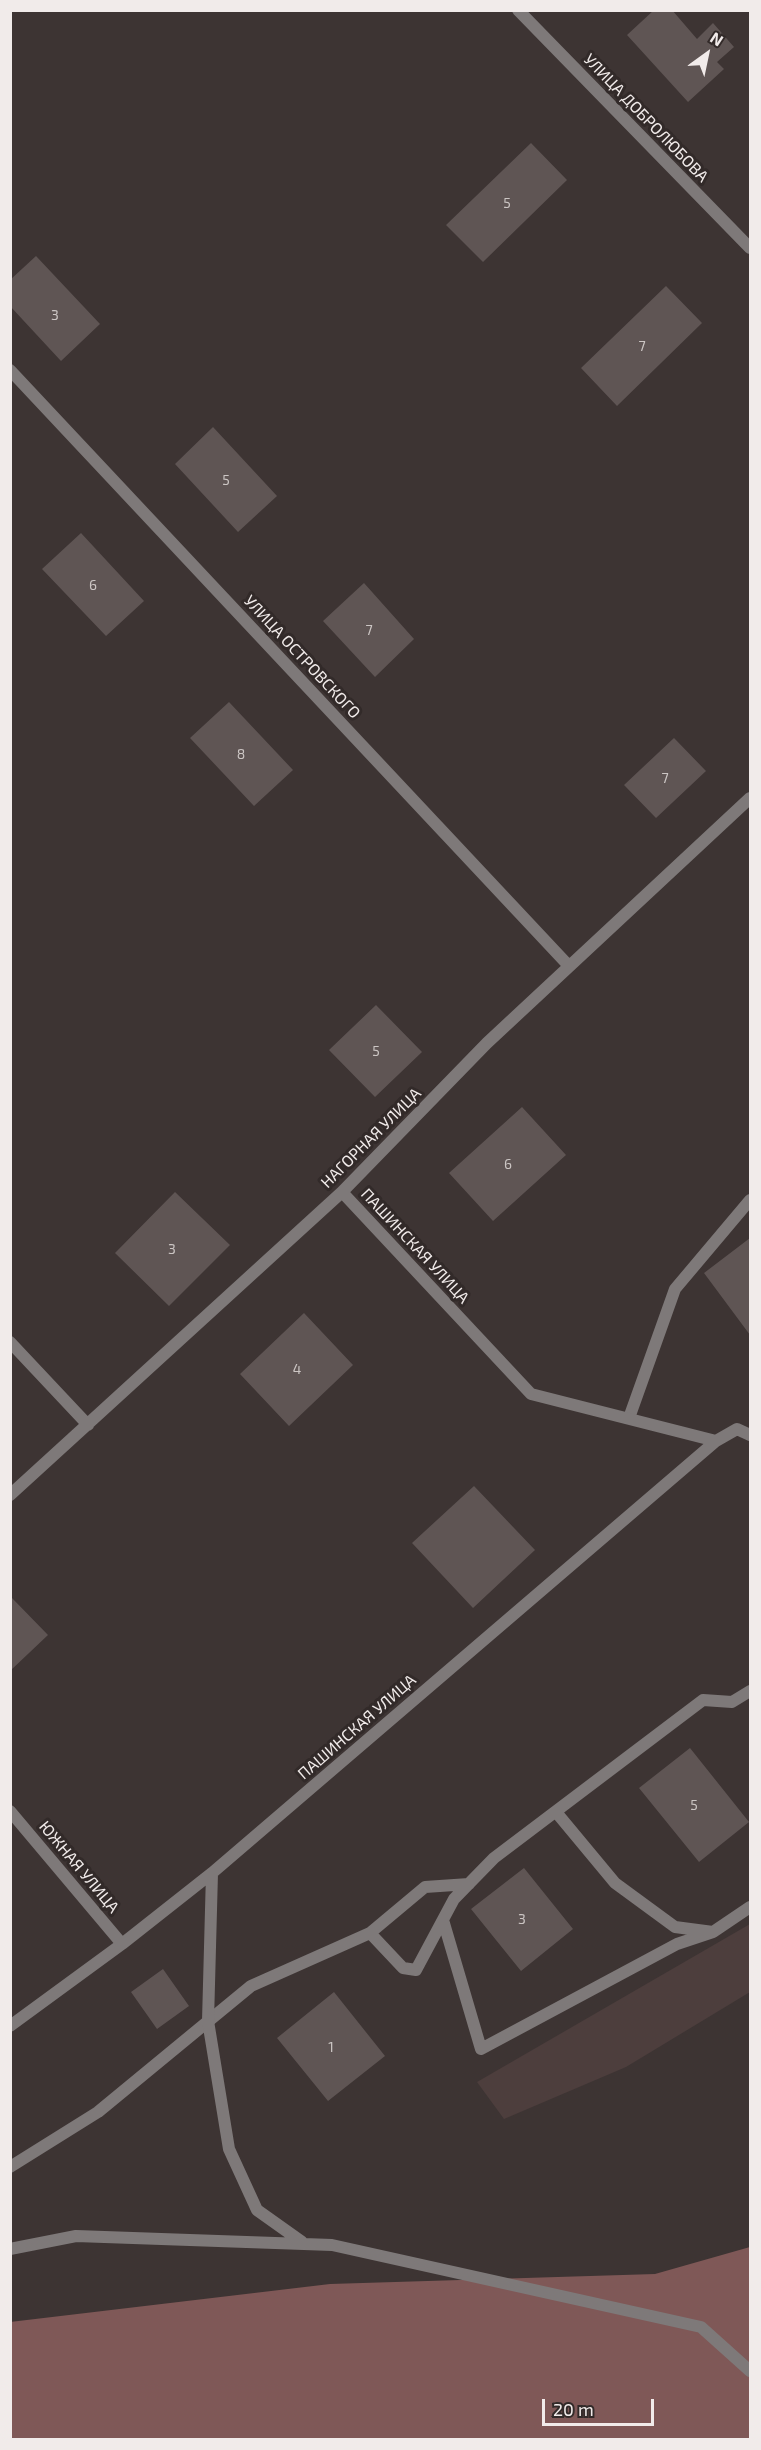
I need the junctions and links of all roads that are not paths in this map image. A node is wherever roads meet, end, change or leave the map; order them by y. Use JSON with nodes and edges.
{"nodes":[{"id":1,"x":518,"y":10,"type":"edge"},
{"id":2,"x":750,"y":248,"type":"edge"},
{"id":3,"x":10,"y":370,"type":"edge"},
{"id":4,"x":750,"y":798,"type":"edge"},
{"id":5,"x":569,"y":966,"type":"junction"},
{"id":6,"x":342,"y":1192,"type":"junction"},
{"id":7,"x":750,"y":1200,"type":"edge"},
{"id":8,"x":10,"y":1342,"type":"edge"},
{"id":9,"x":628,"y":1418,"type":"junction"},
{"id":10,"x":88,"y":1425,"type":"junction"},
{"id":11,"x":750,"y":1435,"type":"edge"},
{"id":12,"x":716,"y":1441,"type":"junction"},
{"id":13,"x":10,"y":1495,"type":"edge"},
{"id":14,"x":750,"y":1691,"type":"edge"},
{"id":15,"x":10,"y":1811,"type":"edge"},
{"id":16,"x":556,"y":1812,"type":"junction"},
{"id":17,"x":212,"y":1873,"type":"junction"},
{"id":18,"x":469,"y":1884,"type":"junction"},
{"id":19,"x":750,"y":1907,"type":"edge"},
{"id":20,"x":443,"y":1920,"type":"junction"},
{"id":21,"x":713,"y":1932,"type":"junction"},
{"id":22,"x":370,"y":1933,"type":"junction"},
{"id":23,"x":122,"y":1944,"type":"junction"},
{"id":24,"x":208,"y":2021,"type":"junction"},
{"id":25,"x":10,"y":2026,"type":"edge"},
{"id":26,"x":10,"y":2167,"type":"edge"},
{"id":27,"x":303,"y":2243,"type":"junction"},
{"id":28,"x":10,"y":2249,"type":"edge"},
{"id":29,"x":750,"y":2370,"type":"edge"}],
"edges":[{"from":1,"to":2,"type":"street","name":"УЛИЦА ДОБРОЛЮБОВА"},
{"from":3,"to":5,"type":"street","name":"УЛИЦА ОСТРОВСКОГО"},
{"from":4,"to":5,"type":"street","name":"НАГОРНАЯ УЛИЦА"},
{"from":5,"to":6,"type":"street","name":"НАГОРНАЯ УЛИЦА"},
{"from":6,"to":9,"type":"street","name":"ПАШИНСКАЯ УЛИЦА"},
{"from":6,"to":10,"type":"street","name":"НАГОРНАЯ УЛИЦА"},
{"from":7,"to":9,"type":"street"},
{"from":8,"to":10,"type":"street"},
{"from":9,"to":12,"type":"street","name":"ПАШИНСКАЯ УЛИЦА"},
{"from":10,"to":13,"type":"street","name":"НАГОРНАЯ УЛИЦА"},
{"from":11,"to":12,"type":"street","name":"ПАШИНСКАЯ УЛИЦА"},
{"from":12,"to":17,"type":"street","name":"ПАШИНСКАЯ УЛИЦА"},
{"from":14,"to":16,"type":"street"},
{"from":15,"to":23,"type":"street","name":"ЮЖНАЯ УЛИЦА"},
{"from":16,"to":18,"type":"street"},
{"from":16,"to":21,"type":"street"},
{"from":17,"to":23,"type":"street","name":"ПАШИНСКАЯ УЛИЦА"},
{"from":17,"to":24,"type":"street"},
{"from":18,"to":20,"type":"street"},
{"from":18,"to":22,"type":"street"},
{"from":19,"to":21,"type":"street"},
{"from":20,"to":21,"type":"street"},
{"from":20,"to":22,"type":"street"},
{"from":22,"to":24,"type":"street"},
{"from":23,"to":25,"type":"street","name":"ПАШИНСКАЯ УЛИЦА"},
{"from":24,"to":26,"type":"street"},
{"from":24,"to":27,"type":"street"},
{"from":27,"to":28,"type":"street"},
{"from":27,"to":29,"type":"street"}]}
